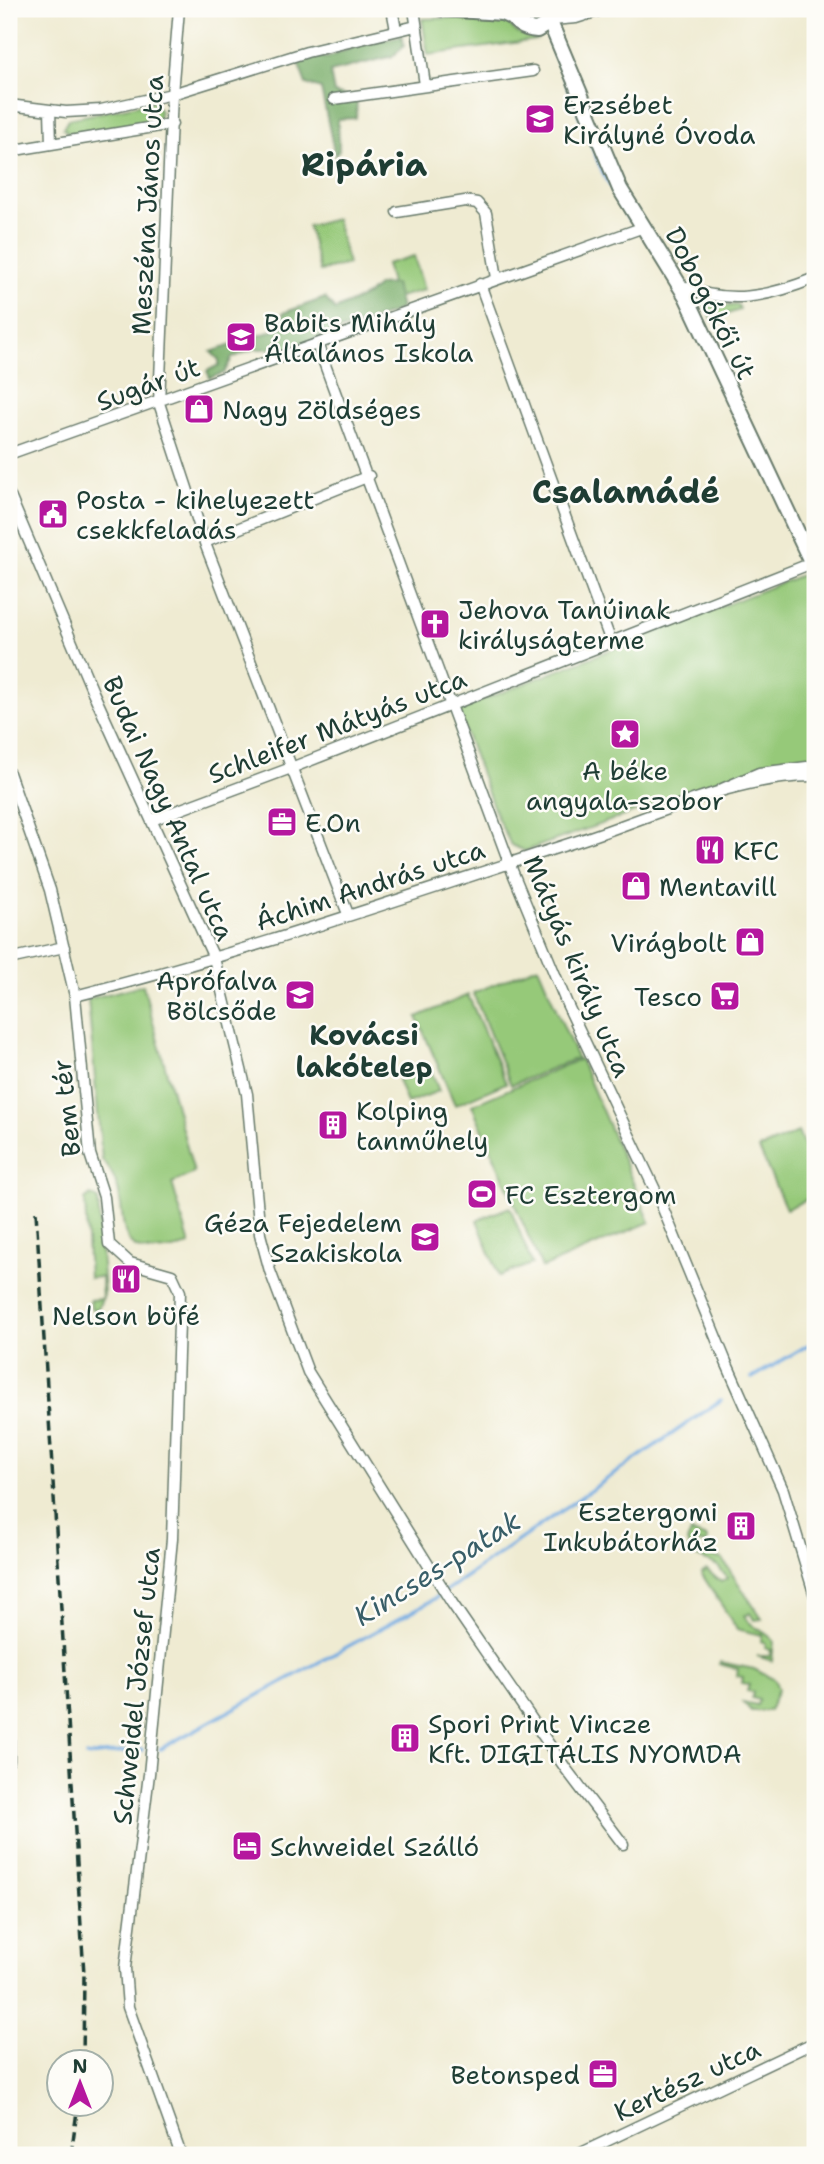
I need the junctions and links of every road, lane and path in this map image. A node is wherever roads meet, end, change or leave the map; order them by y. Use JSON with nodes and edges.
{"nodes":[{"id":1,"x":179,"y":9,"type":"edge"},
{"id":2,"x":392,"y":9,"type":"edge"},
{"id":3,"x":414,"y":9,"type":"edge"},
{"id":4,"x":442,"y":9,"type":"edge"},
{"id":5,"x":604,"y":9,"type":"edge"},
{"id":6,"x":488,"y":10,"type":"edge"},
{"id":7,"x":510,"y":13,"type":"edge"},
{"id":8,"x":550,"y":19,"type":"edge"},
{"id":9,"x":416,"y":26,"type":"junction"},
{"id":10,"x":396,"y":30,"type":"junction"},
{"id":11,"x":533,"y":71,"type":"dead end"},
{"id":12,"x":425,"y":85,"type":"junction"},
{"id":13,"x":172,"y":94,"type":"junction"},
{"id":14,"x":334,"y":99,"type":"dead end"},
{"id":15,"x":9,"y":104,"type":"edge"},
{"id":16,"x":50,"y":110,"type":"junction"},
{"id":17,"x":172,"y":124,"type":"junction"},
{"id":18,"x":51,"y":144,"type":"junction"},
{"id":19,"x":9,"y":151,"type":"edge"},
{"id":20,"x":397,"y":212,"type":"dead end"},
{"id":21,"x":644,"y":226,"type":"junction"},
{"id":22,"x":497,"y":278,"type":"junction"},
{"id":23,"x":815,"y":278,"type":"edge"},
{"id":24,"x":481,"y":284,"type":"junction"},
{"id":25,"x":679,"y":285,"type":"junction"},
{"id":26,"x":318,"y":346,"type":"junction"},
{"id":27,"x":159,"y":402,"type":"junction"},
{"id":28,"x":9,"y":454,"type":"edge"},
{"id":29,"x":369,"y":476,"type":"junction"},
{"id":30,"x":9,"y":494,"type":"edge"},
{"id":31,"x":205,"y":542,"type":"junction"},
{"id":32,"x":814,"y":567,"type":"edge"},
{"id":33,"x":611,"y":642,"type":"junction"},
{"id":34,"x":451,"y":704,"type":"junction"},
{"id":35,"x":815,"y":766,"type":"edge"},
{"id":36,"x":291,"y":768,"type":"junction"},
{"id":37,"x":9,"y":773,"type":"edge"},
{"id":38,"x":815,"y":776,"type":"edge"},
{"id":39,"x":716,"y":793,"type":"junction"},
{"id":40,"x":152,"y":820,"type":"junction"},
{"id":41,"x":509,"y":862,"type":"junction"},
{"id":42,"x":348,"y":914,"type":"junction"},
{"id":43,"x":64,"y":947,"type":"junction"},
{"id":44,"x":214,"y":958,"type":"junction"},
{"id":45,"x":9,"y":959,"type":"edge"},
{"id":46,"x":75,"y":996,"type":"junction"},
{"id":47,"x":116,"y":1253,"type":"joint"},
{"id":48,"x":815,"y":1596,"type":"edge"},
{"id":49,"x":9,"y":1716,"type":"edge"},
{"id":50,"x":9,"y":1761,"type":"edge"},
{"id":51,"x":623,"y":1844,"type":"dead end"},
{"id":52,"x":815,"y":2042,"type":"edge"},
{"id":53,"x":181,"y":2155,"type":"edge"},
{"id":54,"x":577,"y":2155,"type":"edge"}],
"edges":[{"from":1,"to":13,"type":"street","name":"Meszéna János utca"},
{"from":2,"to":10,"type":"street"},
{"from":3,"to":9,"type":"street"},
{"from":4,"to":6,"type":"main road"},
{"from":5,"to":8,"type":"street"},
{"from":6,"to":7,"type":"main road"},
{"from":7,"to":8,"type":"main road"},
{"from":8,"to":21,"type":"main road","name":"Dobogókői út"},
{"from":9,"to":10,"type":"street"},
{"from":9,"to":12,"type":"street"},
{"from":10,"to":13,"type":"street"},
{"from":11,"to":12,"type":"street"},
{"from":12,"to":14,"type":"street"},
{"from":13,"to":16,"type":"street"},
{"from":13,"to":17,"type":"street","name":"Meszéna János utca"},
{"from":15,"to":16,"type":"street"},
{"from":16,"to":18,"type":"street"},
{"from":17,"to":18,"type":"street"},
{"from":17,"to":27,"type":"street","name":"Meszéna János utca"},
{"from":18,"to":19,"type":"street"},
{"from":20,"to":22,"type":"street"},
{"from":21,"to":22,"type":"street","name":"Sugár út"},
{"from":21,"to":25,"type":"main road","name":"Dobogókői út"},
{"from":22,"to":24,"type":"street","name":"Sugár út"},
{"from":23,"to":25,"type":"street"},
{"from":24,"to":26,"type":"street","name":"Sugár út"},
{"from":24,"to":33,"type":"street"},
{"from":25,"to":32,"type":"main road","name":"Dobogókői út"},
{"from":26,"to":27,"type":"street","name":"Sugár út"},
{"from":26,"to":29,"type":"street","name":"Mátyás király utca"},
{"from":27,"to":28,"type":"street","name":"Sugár út"},
{"from":27,"to":31,"type":"street"},
{"from":29,"to":31,"type":"street"},
{"from":29,"to":34,"type":"street","name":"Mátyás király utca"},
{"from":30,"to":40,"type":"street","name":"Budai Nagy Antal utca"},
{"from":31,"to":36,"type":"street"},
{"from":32,"to":33,"type":"street","name":"Schleifer Mátyás utca"},
{"from":33,"to":34,"type":"street","name":"Schleifer Mátyás utca"},
{"from":34,"to":36,"type":"street","name":"Schleifer Mátyás utca"},
{"from":34,"to":41,"type":"street","name":"Mátyás király utca"},
{"from":35,"to":39,"type":"street","name":"Áchim András utca"},
{"from":36,"to":40,"type":"street","name":"Schleifer Mátyás utca"},
{"from":36,"to":42,"type":"street"},
{"from":37,"to":43,"type":"street","name":"Bem tér"},
{"from":38,"to":39,"type":"street","name":"Áchim András utca"},
{"from":39,"to":41,"type":"street","name":"Áchim András utca"},
{"from":40,"to":44,"type":"street","name":"Budai Nagy Antal utca"},
{"from":41,"to":42,"type":"street","name":"Áchim András utca"},
{"from":41,"to":48,"type":"street","name":"Mátyás király utca"},
{"from":42,"to":44,"type":"street","name":"Áchim András utca"},
{"from":43,"to":45,"type":"street"},
{"from":43,"to":46,"type":"street","name":"Bem tér"},
{"from":44,"to":46,"type":"street","name":"Áchim András utca"},
{"from":44,"to":51,"type":"street","name":"Budai Nagy Antal utca"},
{"from":46,"to":47,"type":"street","name":"Bem tér"},
{"from":47,"to":53,"type":"street","name":"Schweidel József utca"},
{"from":49,"to":50,"type":"street"},
{"from":52,"to":54,"type":"street","name":"Kertész utca"}]}
